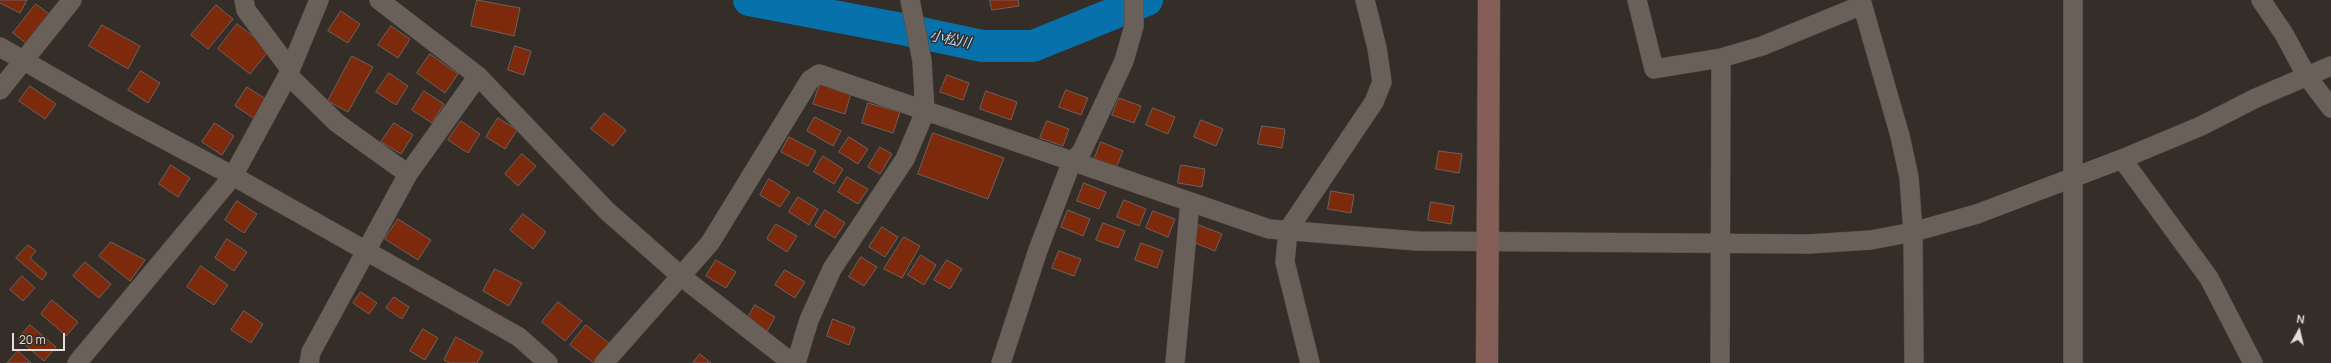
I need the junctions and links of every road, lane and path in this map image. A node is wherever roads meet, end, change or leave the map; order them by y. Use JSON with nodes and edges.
{"nodes":[{"id":1,"x":72,"y":0,"type":"edge"},
{"id":2,"x":244,"y":0,"type":"edge"},
{"id":3,"x":319,"y":0,"type":"edge"},
{"id":4,"x":379,"y":0,"type":"edge"},
{"id":5,"x":1134,"y":0,"type":"edge"},
{"id":6,"x":1365,"y":0,"type":"edge"},
{"id":7,"x":1489,"y":0,"type":"edge"},
{"id":8,"x":1637,"y":0,"type":"edge"},
{"id":9,"x":2074,"y":0,"type":"edge"},
{"id":10,"x":2261,"y":0,"type":"edge"},
{"id":11,"x":1862,"y":3,"type":"edge"},
{"id":12,"x":911,"y":5,"type":"edge"},
{"id":13,"x":0,"y":47,"type":"edge"},
{"id":14,"x":1721,"y":58,"type":"junction"},
{"id":15,"x":24,"y":60,"type":"junction"},
{"id":16,"x":2331,"y":66,"type":"edge"},
{"id":17,"x":289,"y":72,"type":"junction"},
{"id":18,"x":2306,"y":75,"type":"junction"},
{"id":19,"x":478,"y":76,"type":"junction"},
{"id":20,"x":0,"y":90,"type":"edge"},
{"id":21,"x":2331,"y":108,"type":"edge"},
{"id":22,"x":925,"y":112,"type":"junction"},
{"id":23,"x":2122,"y":159,"type":"junction"},
{"id":24,"x":1072,"y":161,"type":"junction"},
{"id":25,"x":408,"y":174,"type":"junction"},
{"id":26,"x":233,"y":176,"type":"junction"},
{"id":27,"x":2073,"y":176,"type":"junction"},
{"id":28,"x":1190,"y":202,"type":"junction"},
{"id":29,"x":1288,"y":230,"type":"junction"},
{"id":30,"x":1914,"y":232,"type":"junction"},
{"id":31,"x":1489,"y":242,"type":"junction"},
{"id":32,"x":1720,"y":244,"type":"junction"},
{"id":33,"x":367,"y":251,"type":"junction"},
{"id":34,"x":682,"y":277,"type":"junction"},
{"id":35,"x":77,"y":363,"type":"edge"},
{"id":36,"x":310,"y":363,"type":"edge"},
{"id":37,"x":548,"y":363,"type":"edge"},
{"id":38,"x":604,"y":363,"type":"edge"},
{"id":39,"x":792,"y":363,"type":"edge"},
{"id":40,"x":796,"y":363,"type":"edge"},
{"id":41,"x":1000,"y":363,"type":"edge"},
{"id":42,"x":1175,"y":363,"type":"edge"},
{"id":43,"x":1310,"y":363,"type":"edge"},
{"id":44,"x":1487,"y":363,"type":"edge"},
{"id":45,"x":1720,"y":363,"type":"edge"},
{"id":46,"x":1914,"y":363,"type":"edge"},
{"id":47,"x":2074,"y":363,"type":"edge"},
{"id":48,"x":2253,"y":363,"type":"edge"}],
"edges":[{"from":1,"to":15,"type":"street"},
{"from":2,"to":17,"type":"street"},
{"from":3,"to":17,"type":"street"},
{"from":4,"to":19,"type":"street"},
{"from":5,"to":24,"type":"street"},
{"from":6,"to":29,"type":"street"},
{"from":7,"to":31,"type":"street"},
{"from":8,"to":14,"type":"street"},
{"from":9,"to":27,"type":"street"},
{"from":10,"to":18,"type":"street"},
{"from":11,"to":14,"type":"street"},
{"from":11,"to":30,"type":"street"},
{"from":12,"to":22,"type":"street"},
{"from":13,"to":15,"type":"street"},
{"from":14,"to":32,"type":"street"},
{"from":15,"to":20,"type":"street"},
{"from":15,"to":26,"type":"street"},
{"from":16,"to":18,"type":"street"},
{"from":17,"to":25,"type":"street"},
{"from":17,"to":26,"type":"street"},
{"from":18,"to":21,"type":"street"},
{"from":18,"to":23,"type":"street"},
{"from":19,"to":25,"type":"street"},
{"from":19,"to":34,"type":"street"},
{"from":22,"to":24,"type":"street"},
{"from":22,"to":34,"type":"street"},
{"from":22,"to":40,"type":"street"},
{"from":23,"to":27,"type":"street"},
{"from":23,"to":48,"type":"street"},
{"from":24,"to":28,"type":"street"},
{"from":24,"to":41,"type":"street"},
{"from":25,"to":33,"type":"street"},
{"from":26,"to":33,"type":"street"},
{"from":26,"to":35,"type":"street"},
{"from":27,"to":30,"type":"street"},
{"from":27,"to":47,"type":"street"},
{"from":28,"to":29,"type":"street"},
{"from":28,"to":42,"type":"street"},
{"from":29,"to":31,"type":"street"},
{"from":29,"to":43,"type":"street"},
{"from":30,"to":32,"type":"street"},
{"from":30,"to":46,"type":"street"},
{"from":31,"to":32,"type":"street"},
{"from":31,"to":44,"type":"street"},
{"from":32,"to":45,"type":"street"},
{"from":33,"to":36,"type":"street"},
{"from":33,"to":37,"type":"street"},
{"from":34,"to":38,"type":"street"},
{"from":34,"to":39,"type":"street"}]}
